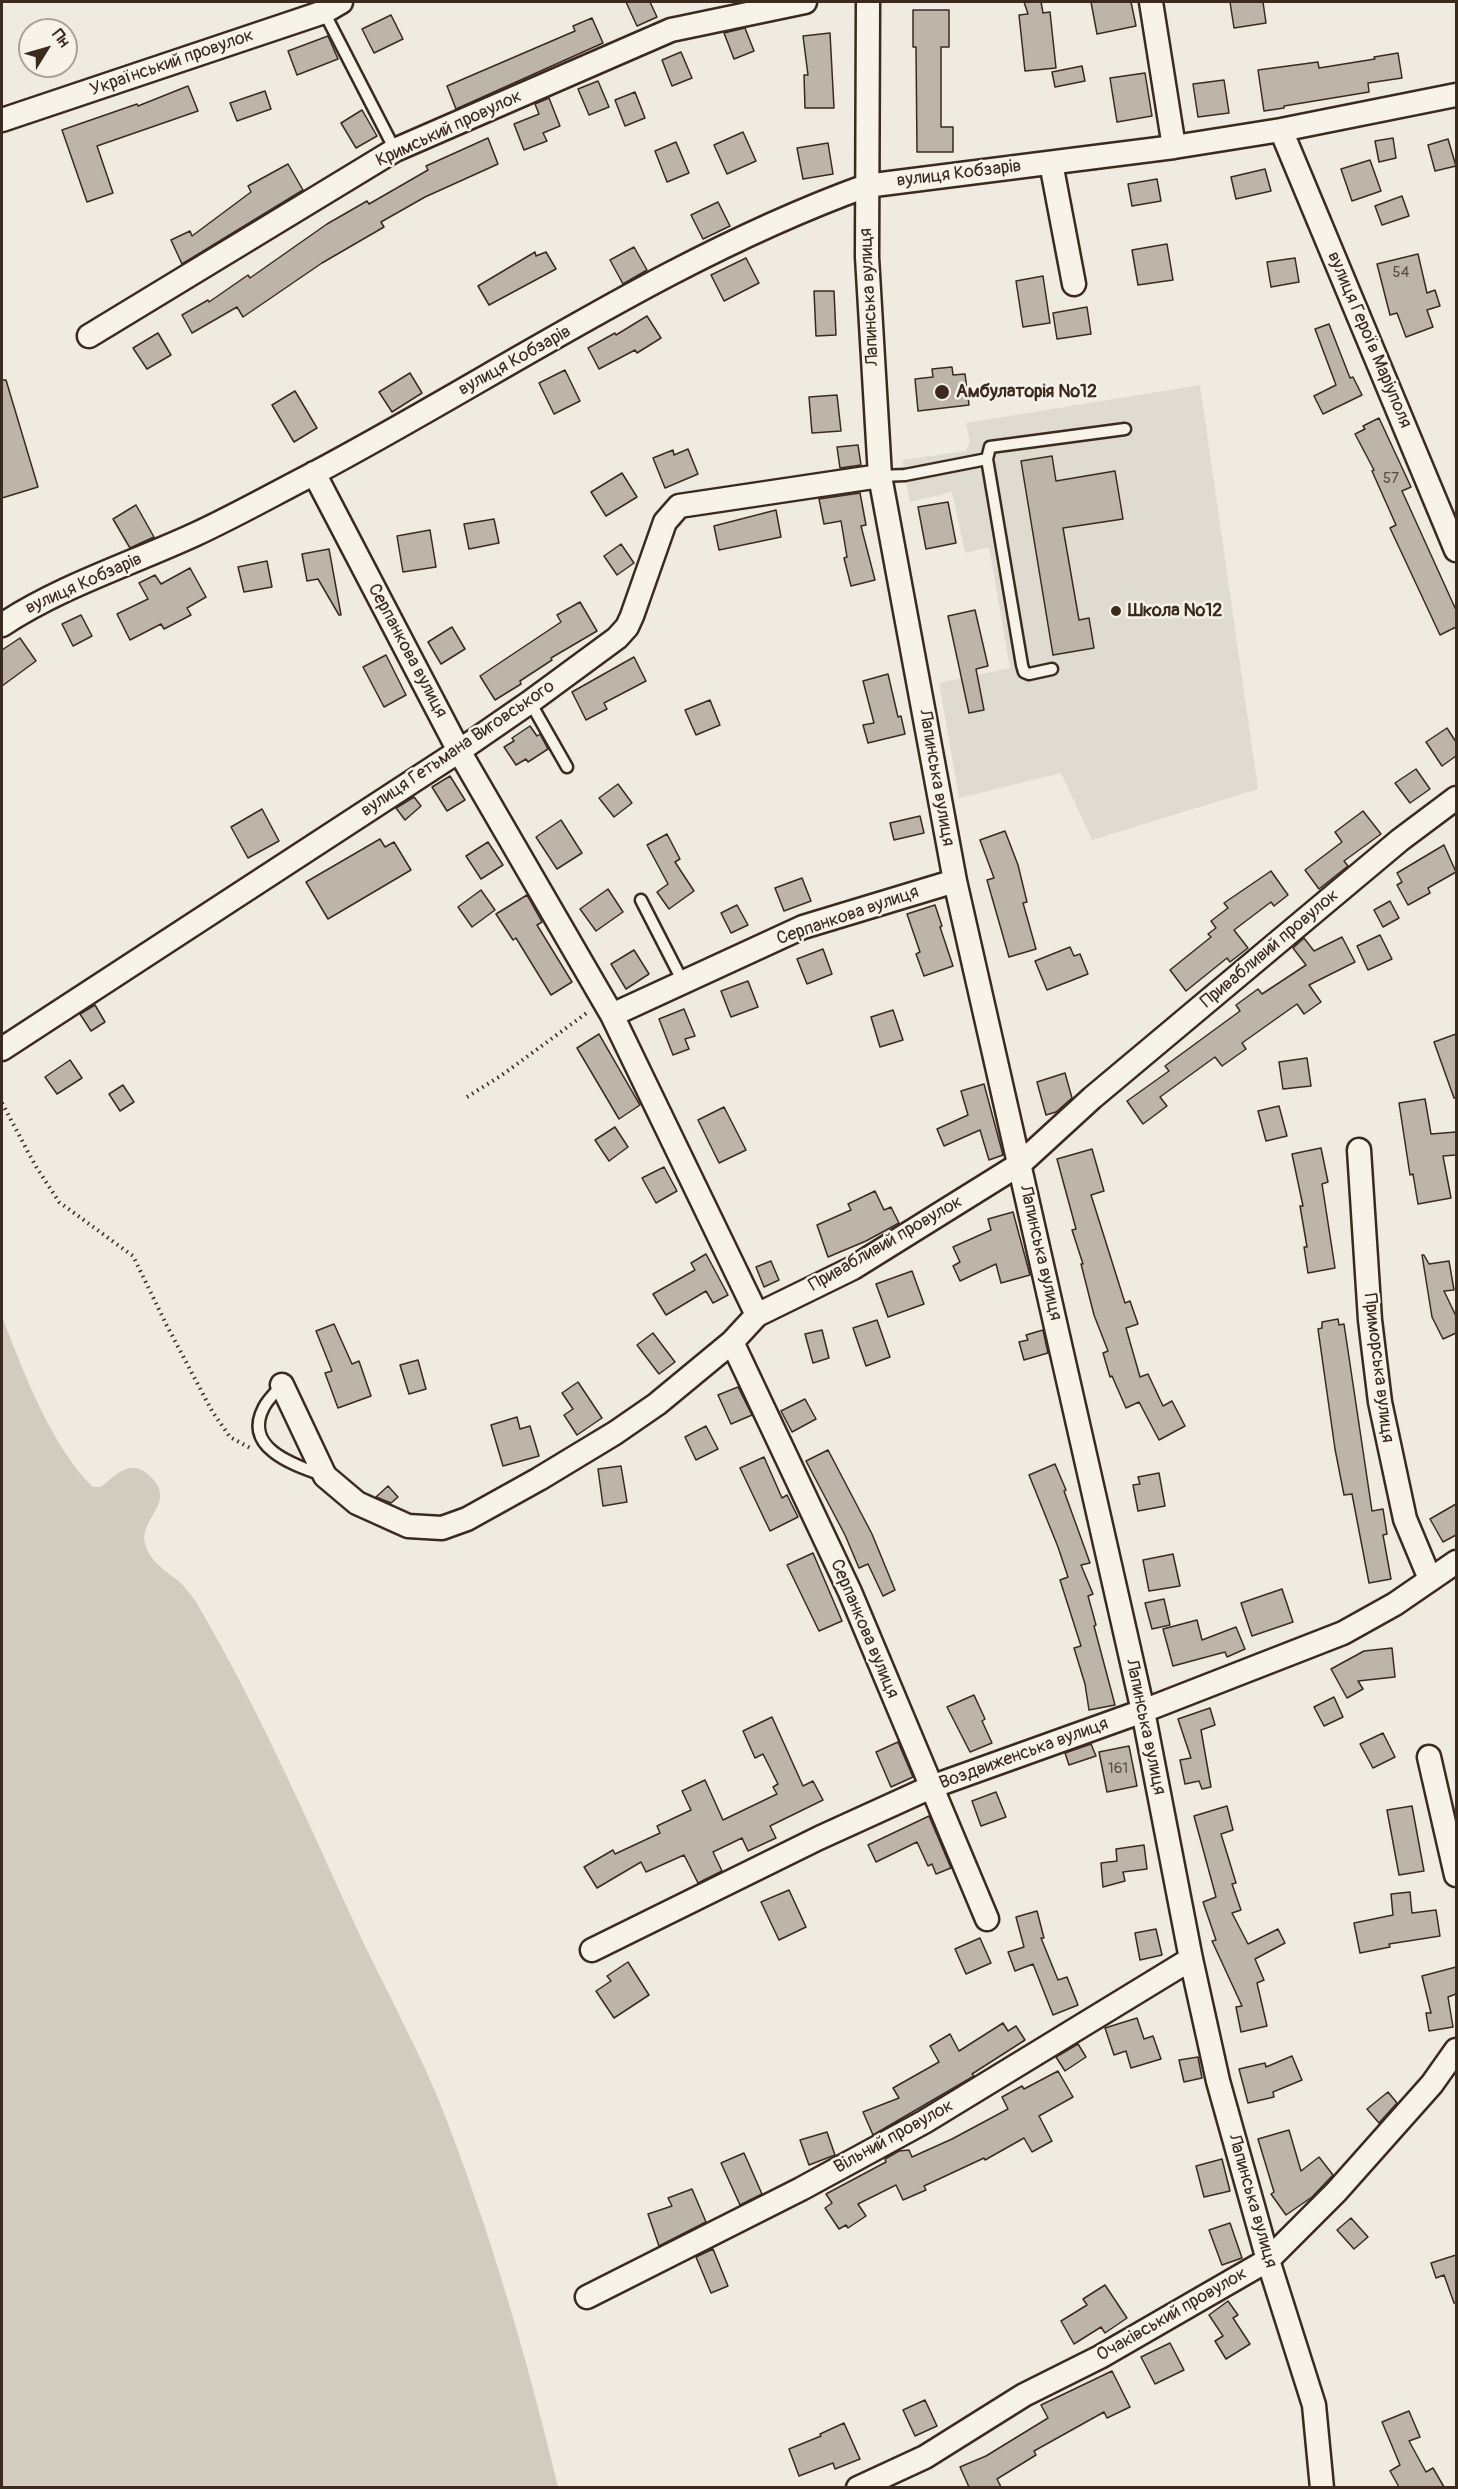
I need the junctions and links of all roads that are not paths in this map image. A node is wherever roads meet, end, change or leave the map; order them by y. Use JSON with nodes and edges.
{"nodes":[{"id":1,"x":805,"y":2,"type":"edge"},
{"id":2,"x":868,"y":2,"type":"edge"},
{"id":3,"x":1152,"y":2,"type":"edge"},
{"id":4,"x":332,"y":7,"type":"edge"},
{"id":5,"x":1456,"y":95,"type":"edge"},
{"id":6,"x":2,"y":120,"type":"edge"},
{"id":7,"x":1281,"y":130,"type":"junction"},
{"id":8,"x":1174,"y":147,"type":"junction"},
{"id":9,"x":395,"y":150,"type":"junction"},
{"id":10,"x":1051,"y":163,"type":"junction"},
{"id":11,"x":866,"y":186,"type":"junction"},
{"id":12,"x":1074,"y":284,"type":"dead end"},
{"id":13,"x":89,"y":336,"type":"dead end"},
{"id":14,"x":1125,"y":429,"type":"dead end"},
{"id":15,"x":987,"y":459,"type":"junction"},
{"id":16,"x":314,"y":473,"type":"junction"},
{"id":17,"x":880,"y":476,"type":"junction"},
{"id":18,"x":1456,"y":549,"type":"edge"},
{"id":19,"x":2,"y":625,"type":"edge"},
{"id":20,"x":1052,"y":669,"type":"dead end"},
{"id":21,"x":530,"y":702,"type":"junction"},
{"id":22,"x":459,"y":751,"type":"junction"},
{"id":23,"x":567,"y":767,"type":"dead end"},
{"id":24,"x":1456,"y":798,"type":"edge"},
{"id":25,"x":955,"y":881,"type":"junction"},
{"id":26,"x":641,"y":900,"type":"dead end"},
{"id":27,"x":683,"y":982,"type":"junction"},
{"id":28,"x":607,"y":1008,"type":"junction"},
{"id":29,"x":2,"y":1050,"type":"edge"},
{"id":30,"x":1359,"y":1150,"type":"dead end"},
{"id":31,"x":1020,"y":1164,"type":"junction"},
{"id":32,"x":757,"y":1315,"type":"junction"},
{"id":33,"x":732,"y":1342,"type":"junction"},
{"id":34,"x":282,"y":1385,"type":"joint"},
{"id":35,"x":326,"y":1476,"type":"junction"},
{"id":36,"x":1456,"y":1562,"type":"edge"},
{"id":37,"x":1430,"y":1579,"type":"junction"},
{"id":38,"x":1143,"y":1711,"type":"junction"},
{"id":39,"x":1429,"y":1757,"type":"dead end"},
{"id":40,"x":931,"y":1787,"type":"junction"},
{"id":41,"x":1456,"y":1875,"type":"edge"},
{"id":42,"x":987,"y":1919,"type":"dead end"},
{"id":43,"x":592,"y":1950,"type":"dead end"},
{"id":44,"x":1191,"y":1959,"type":"junction"},
{"id":45,"x":1456,"y":2050,"type":"edge"},
{"id":46,"x":1268,"y":2260,"type":"junction"},
{"id":47,"x":587,"y":2297,"type":"dead end"},
{"id":48,"x":858,"y":2487,"type":"edge"},
{"id":49,"x":1322,"y":2487,"type":"edge"}],
"edges":[{"from":1,"to":9,"type":"street","name":"Кримський провулок"},
{"from":2,"to":11,"type":"street","name":"Лапинська вулиця"},
{"from":3,"to":8,"type":"street"},
{"from":4,"to":6,"type":"street","name":"Український провулок"},
{"from":4,"to":9,"type":"lane"},
{"from":5,"to":7,"type":"street","name":"вулиця Кобзарів"},
{"from":7,"to":8,"type":"street","name":"вулиця Кобзарів"},
{"from":7,"to":18,"type":"street","name":"вулиця Героїв Маріуполя"},
{"from":8,"to":10,"type":"street","name":"вулиця Кобзарів"},
{"from":9,"to":13,"type":"street","name":"Кримський провулок"},
{"from":10,"to":11,"type":"street","name":"вулиця Кобзарів"},
{"from":10,"to":12,"type":"street"},
{"from":11,"to":16,"type":"street","name":"вулиця Кобзарів"},
{"from":11,"to":17,"type":"street","name":"Лапинська вулиця"},
{"from":14,"to":15,"type":"lane"},
{"from":15,"to":17,"type":"lane"},
{"from":15,"to":20,"type":"lane"},
{"from":16,"to":19,"type":"street","name":"вулиця Кобзарів"},
{"from":16,"to":22,"type":"street","name":"Серпанкова вулиця"},
{"from":17,"to":21,"type":"street","name":"вулиця Гетьмана Виговського"},
{"from":17,"to":25,"type":"street","name":"Лапинська вулиця"},
{"from":21,"to":22,"type":"street","name":"вулиця Гетьмана Виговського"},
{"from":21,"to":23,"type":"lane"},
{"from":22,"to":28,"type":"street","name":"Серпанкова вулиця"},
{"from":22,"to":29,"type":"street","name":"вулиця Гетьмана Виговського"},
{"from":24,"to":31,"type":"street","name":"Привабливий провулок"},
{"from":25,"to":27,"type":"street","name":"Серпанкова вулиця"},
{"from":25,"to":31,"type":"street","name":"Лапинська вулиця"},
{"from":26,"to":27,"type":"lane"},
{"from":27,"to":28,"type":"street","name":"Серпанкова вулиця"},
{"from":28,"to":32,"type":"street","name":"Серпанкова вулиця"},
{"from":30,"to":37,"type":"street","name":"Приморська вулиця"},
{"from":31,"to":32,"type":"street","name":"Привабливий провулок"},
{"from":31,"to":38,"type":"street","name":"Лапинська вулиця"},
{"from":32,"to":33,"type":"street","name":"Привабливий провулок"},
{"from":33,"to":35,"type":"street","name":"Привабливий провулок"},
{"from":33,"to":40,"type":"street","name":"Серпанкова вулиця"},
{"from":34,"to":35,"type":"street","name":"Привабливий провулок"},
{"from":34,"to":35,"type":"lane"},
{"from":36,"to":37,"type":"street","name":"Воздвиженська вулиця"},
{"from":37,"to":38,"type":"street","name":"Воздвиженська вулиця"},
{"from":38,"to":40,"type":"street","name":"Воздвиженська вулиця"},
{"from":38,"to":44,"type":"street","name":"Лапинська вулиця"},
{"from":39,"to":41,"type":"street"},
{"from":40,"to":42,"type":"street","name":"Серпанкова вулиця"},
{"from":40,"to":43,"type":"street","name":"Воздвиженська вулиця"},
{"from":44,"to":46,"type":"street","name":"Лапинська вулиця"},
{"from":44,"to":47,"type":"street","name":"Вільний провулок"},
{"from":45,"to":46,"type":"street","name":"Очаківський провулок"},
{"from":46,"to":48,"type":"street","name":"Очаківський провулок"},
{"from":46,"to":49,"type":"street","name":"Лапинська вулиця"}]}
